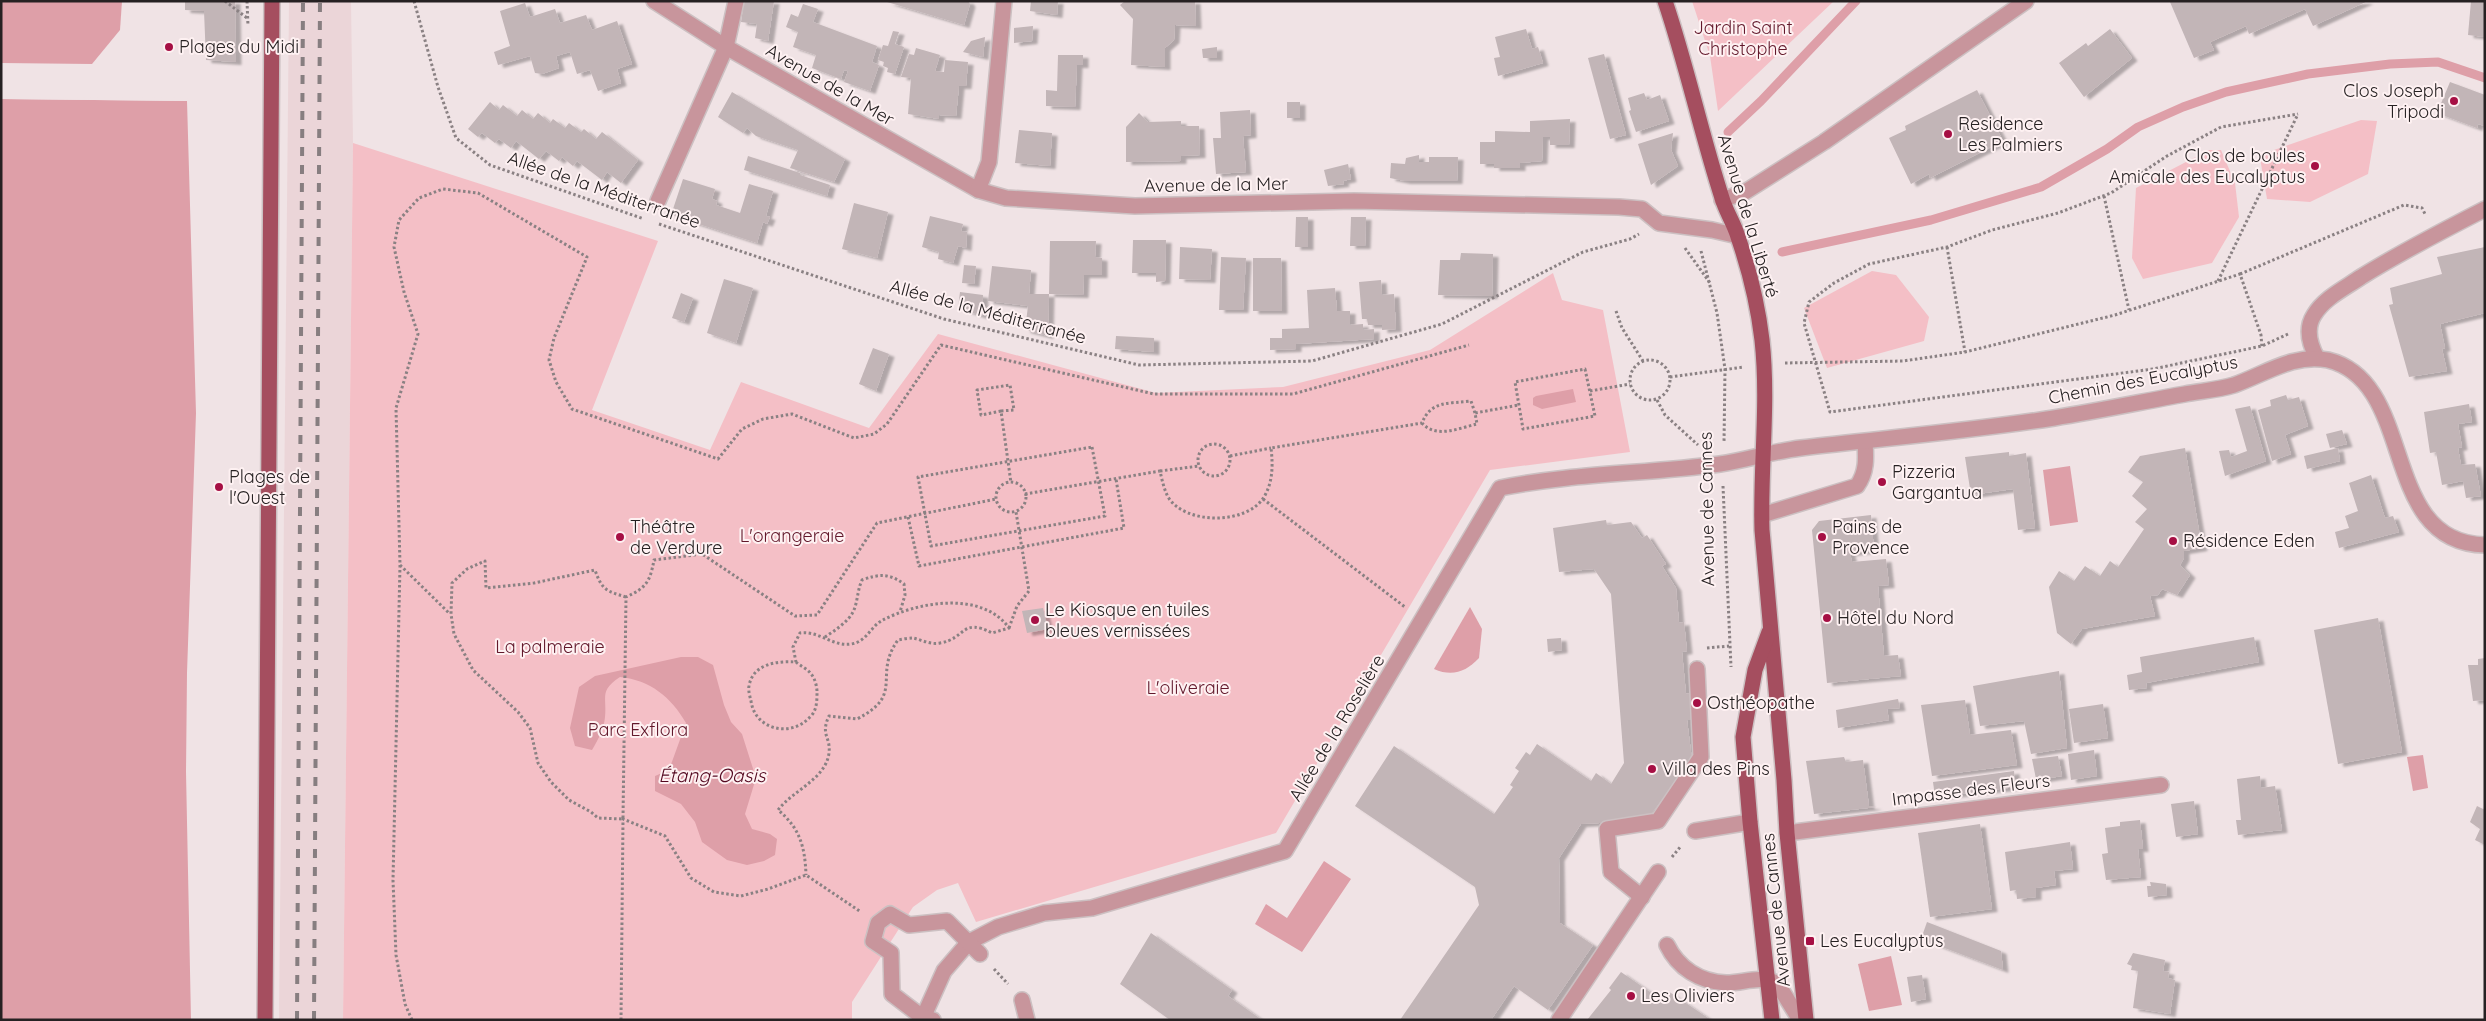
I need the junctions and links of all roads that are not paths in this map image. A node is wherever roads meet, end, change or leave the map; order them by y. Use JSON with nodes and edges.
{"nodes":[{"id":1,"x":272,"y":1,"type":"edge"},
{"id":2,"x":654,"y":1,"type":"edge"},
{"id":3,"x":736,"y":1,"type":"edge"},
{"id":4,"x":1004,"y":1,"type":"edge"},
{"id":5,"x":1665,"y":1,"type":"edge"},
{"id":6,"x":2026,"y":1,"type":"edge"},
{"id":7,"x":726,"y":47,"type":"junction"},
{"id":8,"x":978,"y":190,"type":"junction"},
{"id":9,"x":1722,"y":200,"type":"junction"},
{"id":10,"x":658,"y":201,"type":"dead end"},
{"id":11,"x":2485,"y":209,"type":"edge"},
{"id":12,"x":1738,"y":236,"type":"junction"},
{"id":13,"x":2317,"y":358,"type":"junction"},
{"id":14,"x":1865,"y":442,"type":"junction"},
{"id":15,"x":1763,"y":455,"type":"junction"},
{"id":16,"x":1762,"y":515,"type":"junction"},
{"id":17,"x":2485,"y":544,"type":"edge"},
{"id":18,"x":1771,"y":626,"type":"junction"},
{"id":19,"x":1697,"y":669,"type":"dead end"},
{"id":20,"x":2161,"y":785,"type":"dead end"},
{"id":21,"x":1750,"y":822,"type":"junction"},
{"id":22,"x":1695,"y":831,"type":"road end"},
{"id":23,"x":1787,"y":833,"type":"junction"},
{"id":24,"x":1658,"y":872,"type":"road end"},
{"id":25,"x":1642,"y":896,"type":"junction"},
{"id":26,"x":969,"y":942,"type":"junction"},
{"id":27,"x":1667,"y":945,"type":"dead end"},
{"id":28,"x":980,"y":954,"type":"road end"},
{"id":29,"x":1768,"y":980,"type":"junction"},
{"id":30,"x":1022,"y":1000,"type":"road end"},
{"id":31,"x":926,"y":1019,"type":"edge"},
{"id":32,"x":265,"y":1020,"type":"edge"},
{"id":33,"x":1027,"y":1020,"type":"edge"},
{"id":34,"x":1559,"y":1020,"type":"edge"},
{"id":35,"x":1772,"y":1020,"type":"edge"},
{"id":36,"x":1800,"y":1020,"type":"edge"},
{"id":37,"x":1806,"y":1020,"type":"edge"}],
"edges":[{"from":1,"to":32,"type":"main road"},
{"from":2,"to":7,"type":"street","name":"Avenue de la Mer"},
{"from":3,"to":7,"type":"street"},
{"from":4,"to":8,"type":"street"},
{"from":5,"to":9,"type":"main road","name":"Avenue de la Liberté"},
{"from":6,"to":9,"type":"street"},
{"from":7,"to":8,"type":"street","name":"Avenue de la Mer"},
{"from":7,"to":10,"type":"street"},
{"from":8,"to":12,"type":"street","name":"Avenue de la Mer"},
{"from":9,"to":12,"type":"main road","name":"Avenue de la Liberté"},
{"from":11,"to":13,"type":"street"},
{"from":12,"to":15,"type":"main road","name":"Avenue de la Liberté"},
{"from":13,"to":14,"type":"street","name":"Chemin des Eucalyptus"},
{"from":13,"to":17,"type":"street","name":"Chemin des Eucalyptus"},
{"from":14,"to":15,"type":"street","name":"Chemin des Eucalyptus"},
{"from":14,"to":16,"type":"street"},
{"from":15,"to":16,"type":"main road","name":"Avenue de la Liberté"},
{"from":15,"to":26,"type":"street","name":"Allée de la Roselière"},
{"from":16,"to":18,"type":"main road","name":"Avenue de la Liberté"},
{"from":18,"to":21,"type":"main road","name":"Avenue de Cannes"},
{"from":18,"to":23,"type":"main road","name":"Avenue de Cannes"},
{"from":19,"to":25,"type":"street"},
{"from":20,"to":23,"type":"street","name":"Impasse des Fleurs"},
{"from":21,"to":22,"type":"street"},
{"from":21,"to":29,"type":"main road","name":"Avenue de Cannes"},
{"from":23,"to":37,"type":"main road","name":"Avenue de Cannes"},
{"from":24,"to":25,"type":"street"},
{"from":25,"to":34,"type":"street"},
{"from":26,"to":28,"type":"street"},
{"from":26,"to":31,"type":"street","name":"Allée de la Roselière"},
{"from":26,"to":31,"type":"street"},
{"from":27,"to":29,"type":"street"},
{"from":29,"to":35,"type":"main road","name":"Avenue de Cannes"},
{"from":29,"to":36,"type":"street","name":"Avenue de Cannes"},
{"from":30,"to":33,"type":"street"}]}
